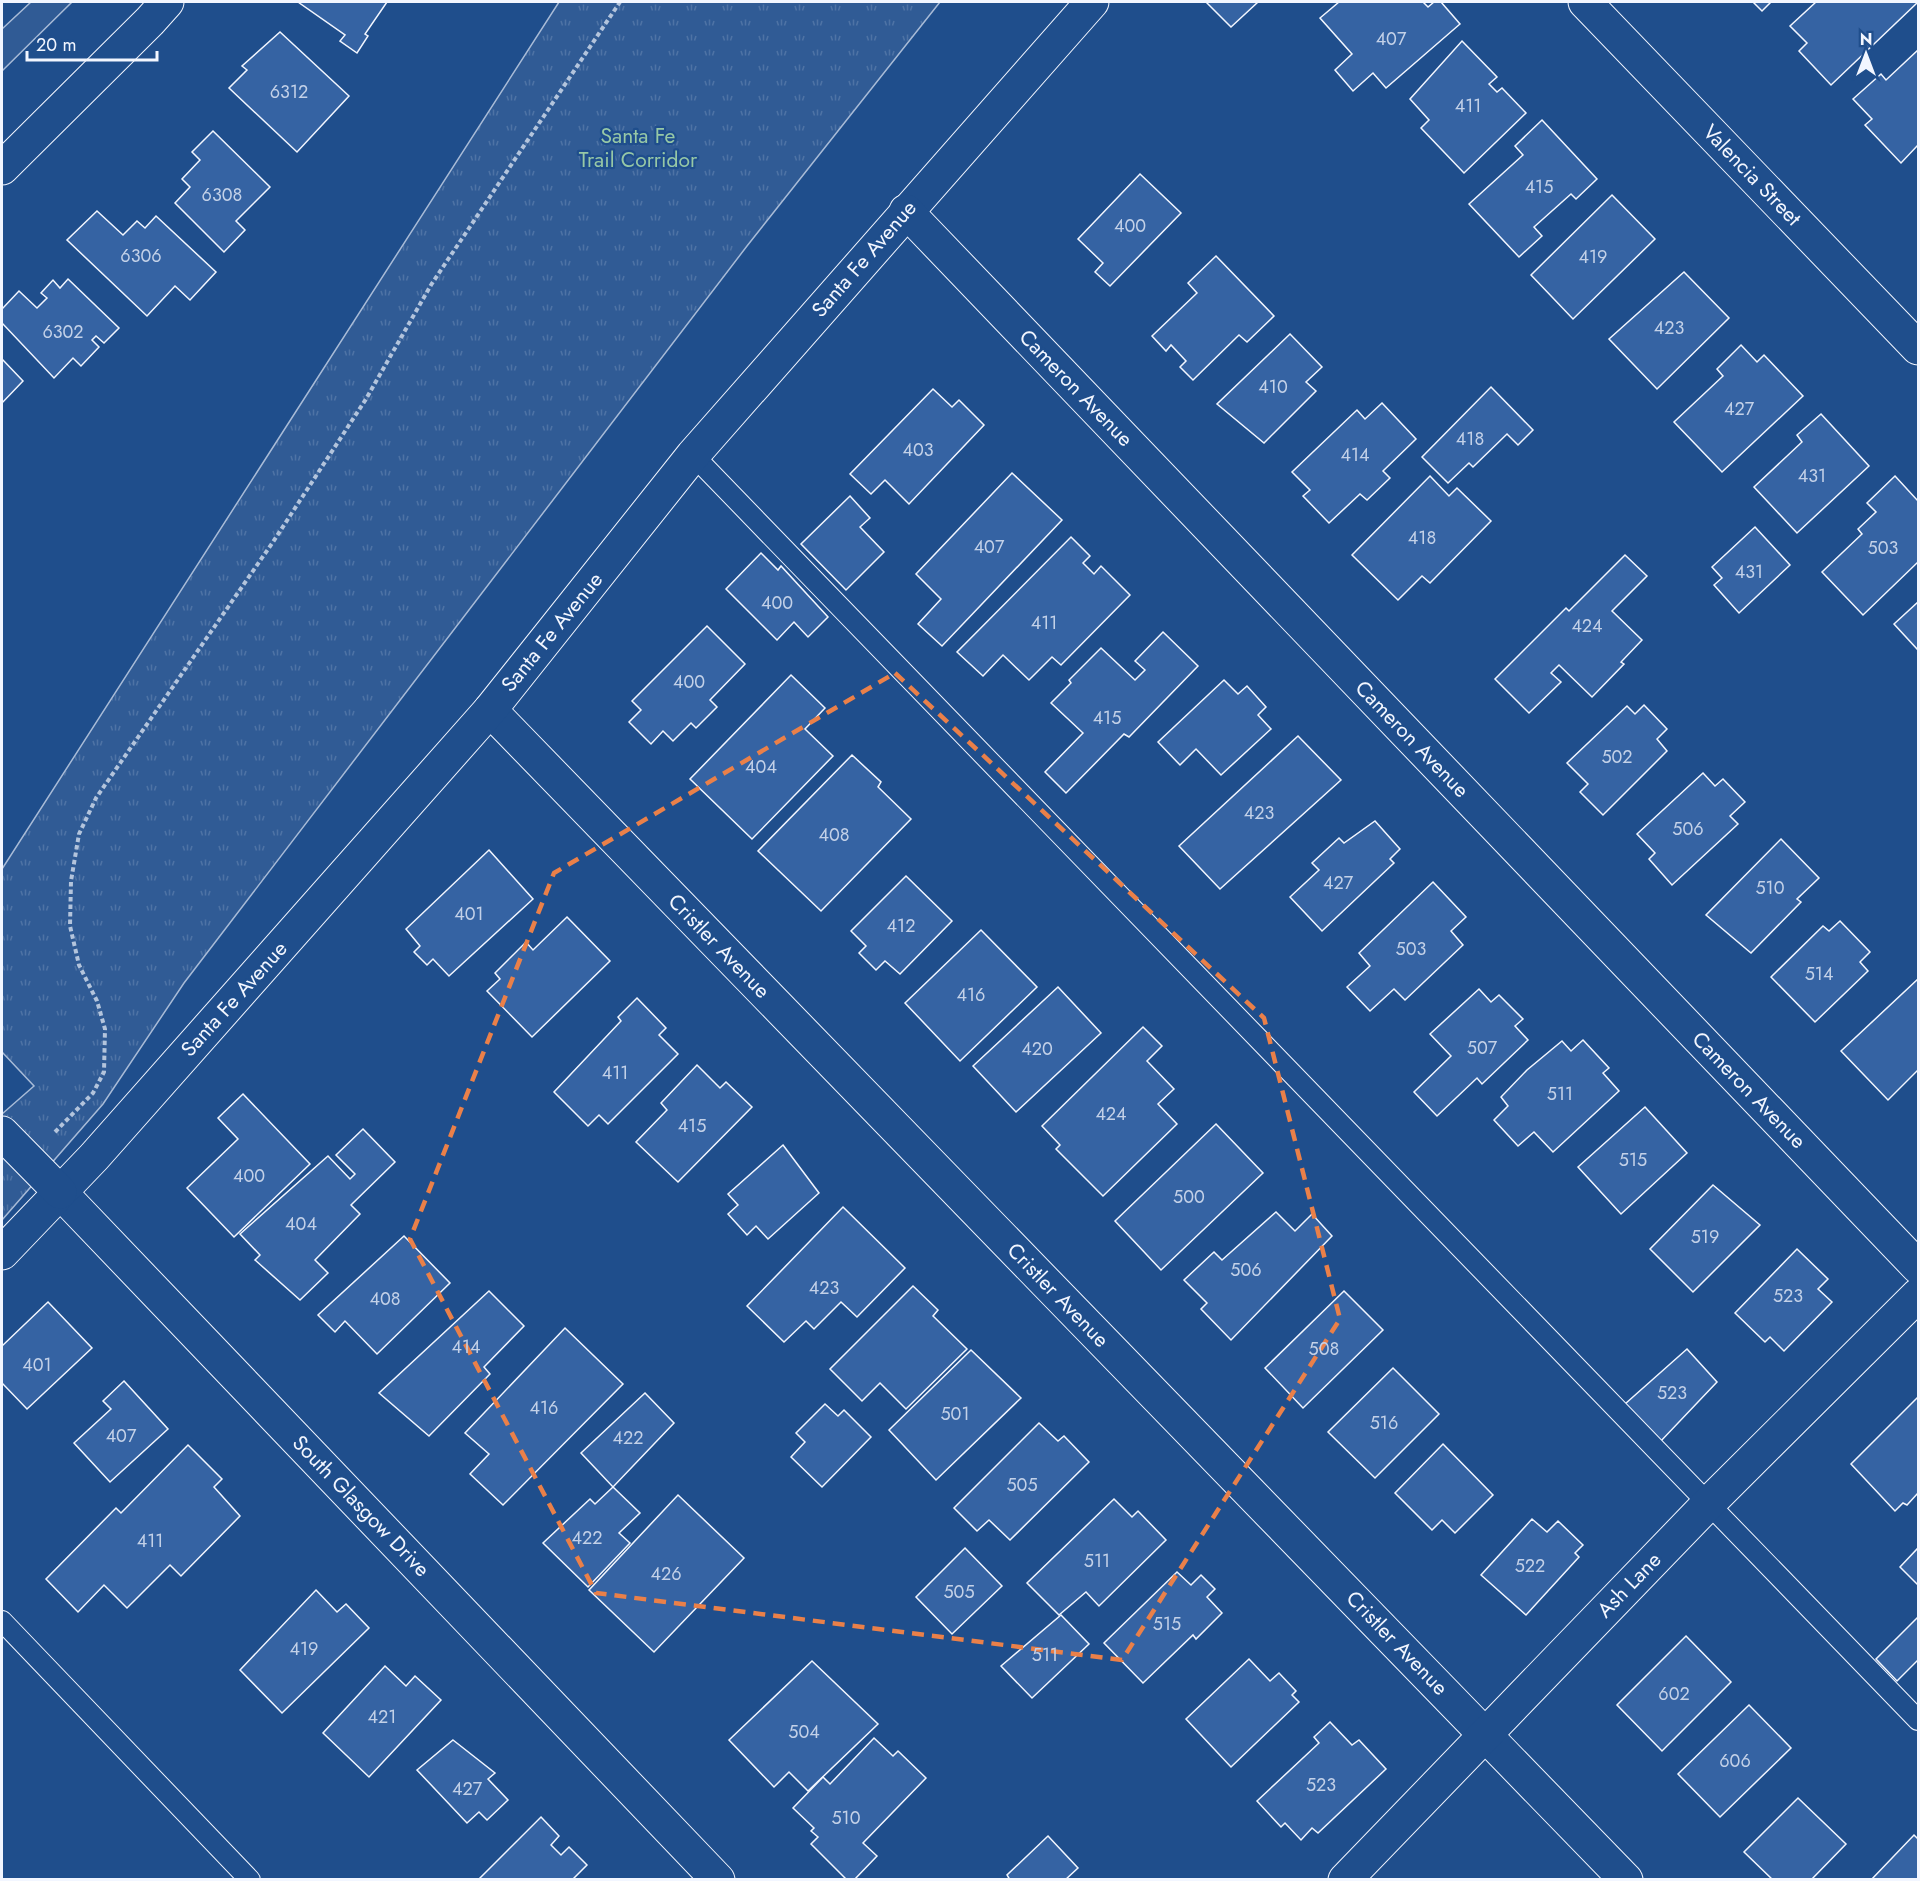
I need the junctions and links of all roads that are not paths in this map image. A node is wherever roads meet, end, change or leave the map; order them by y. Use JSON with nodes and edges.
{"nodes":[{"id":1,"x":167,"y":2,"type":"edge"},
{"id":2,"x":1092,"y":2,"type":"edge"},
{"id":3,"x":1585,"y":2,"type":"edge"},
{"id":4,"x":2,"y":168,"type":"edge"},
{"id":5,"x":906,"y":211,"type":"junction"},
{"id":6,"x":1918,"y":348,"type":"edge"},
{"id":7,"x":693,"y":455,"type":"junction"},
{"id":8,"x":490,"y":710,"type":"junction"},
{"id":9,"x":2,"y":1133,"type":"edge"},
{"id":10,"x":60,"y":1192,"type":"junction"},
{"id":11,"x":2,"y":1253,"type":"edge"},
{"id":12,"x":1918,"y":1267,"type":"edge"},
{"id":13,"x":1918,"y":1295,"type":"edge"},
{"id":14,"x":1709,"y":1503,"type":"junction"},
{"id":15,"x":2,"y":1621,"type":"edge"},
{"id":16,"x":1918,"y":1720,"type":"edge"},
{"id":17,"x":1485,"y":1735,"type":"junction"},
{"id":18,"x":250,"y":1880,"type":"edge"},
{"id":19,"x":718,"y":1880,"type":"edge"},
{"id":20,"x":1345,"y":1880,"type":"edge"},
{"id":21,"x":1626,"y":1880,"type":"edge"}],
"edges":[{"from":1,"to":4,"type":"street"},
{"from":2,"to":5,"type":"street","name":"Santa Fe Avenue"},
{"from":3,"to":6,"type":"street","name":"Valencia Street"},
{"from":5,"to":7,"type":"street","name":"Santa Fe Avenue"},
{"from":5,"to":12,"type":"street","name":"Cameron Avenue"},
{"from":7,"to":8,"type":"street","name":"Santa Fe Avenue"},
{"from":7,"to":14,"type":"lane"},
{"from":8,"to":10,"type":"street","name":"Santa Fe Avenue"},
{"from":8,"to":17,"type":"street","name":"Cristler Avenue"},
{"from":9,"to":10,"type":"street","name":"South Glasgow Drive"},
{"from":10,"to":11,"type":"street","name":"Santa Fe Avenue"},
{"from":10,"to":19,"type":"street","name":"South Glasgow Drive"},
{"from":13,"to":14,"type":"street","name":"Ash Lane"},
{"from":14,"to":16,"type":"lane"},
{"from":14,"to":17,"type":"street","name":"Ash Lane"},
{"from":15,"to":18,"type":"lane"},
{"from":17,"to":20,"type":"street","name":"Ash Lane"},
{"from":17,"to":21,"type":"street","name":"Cristler Avenue"}]}
